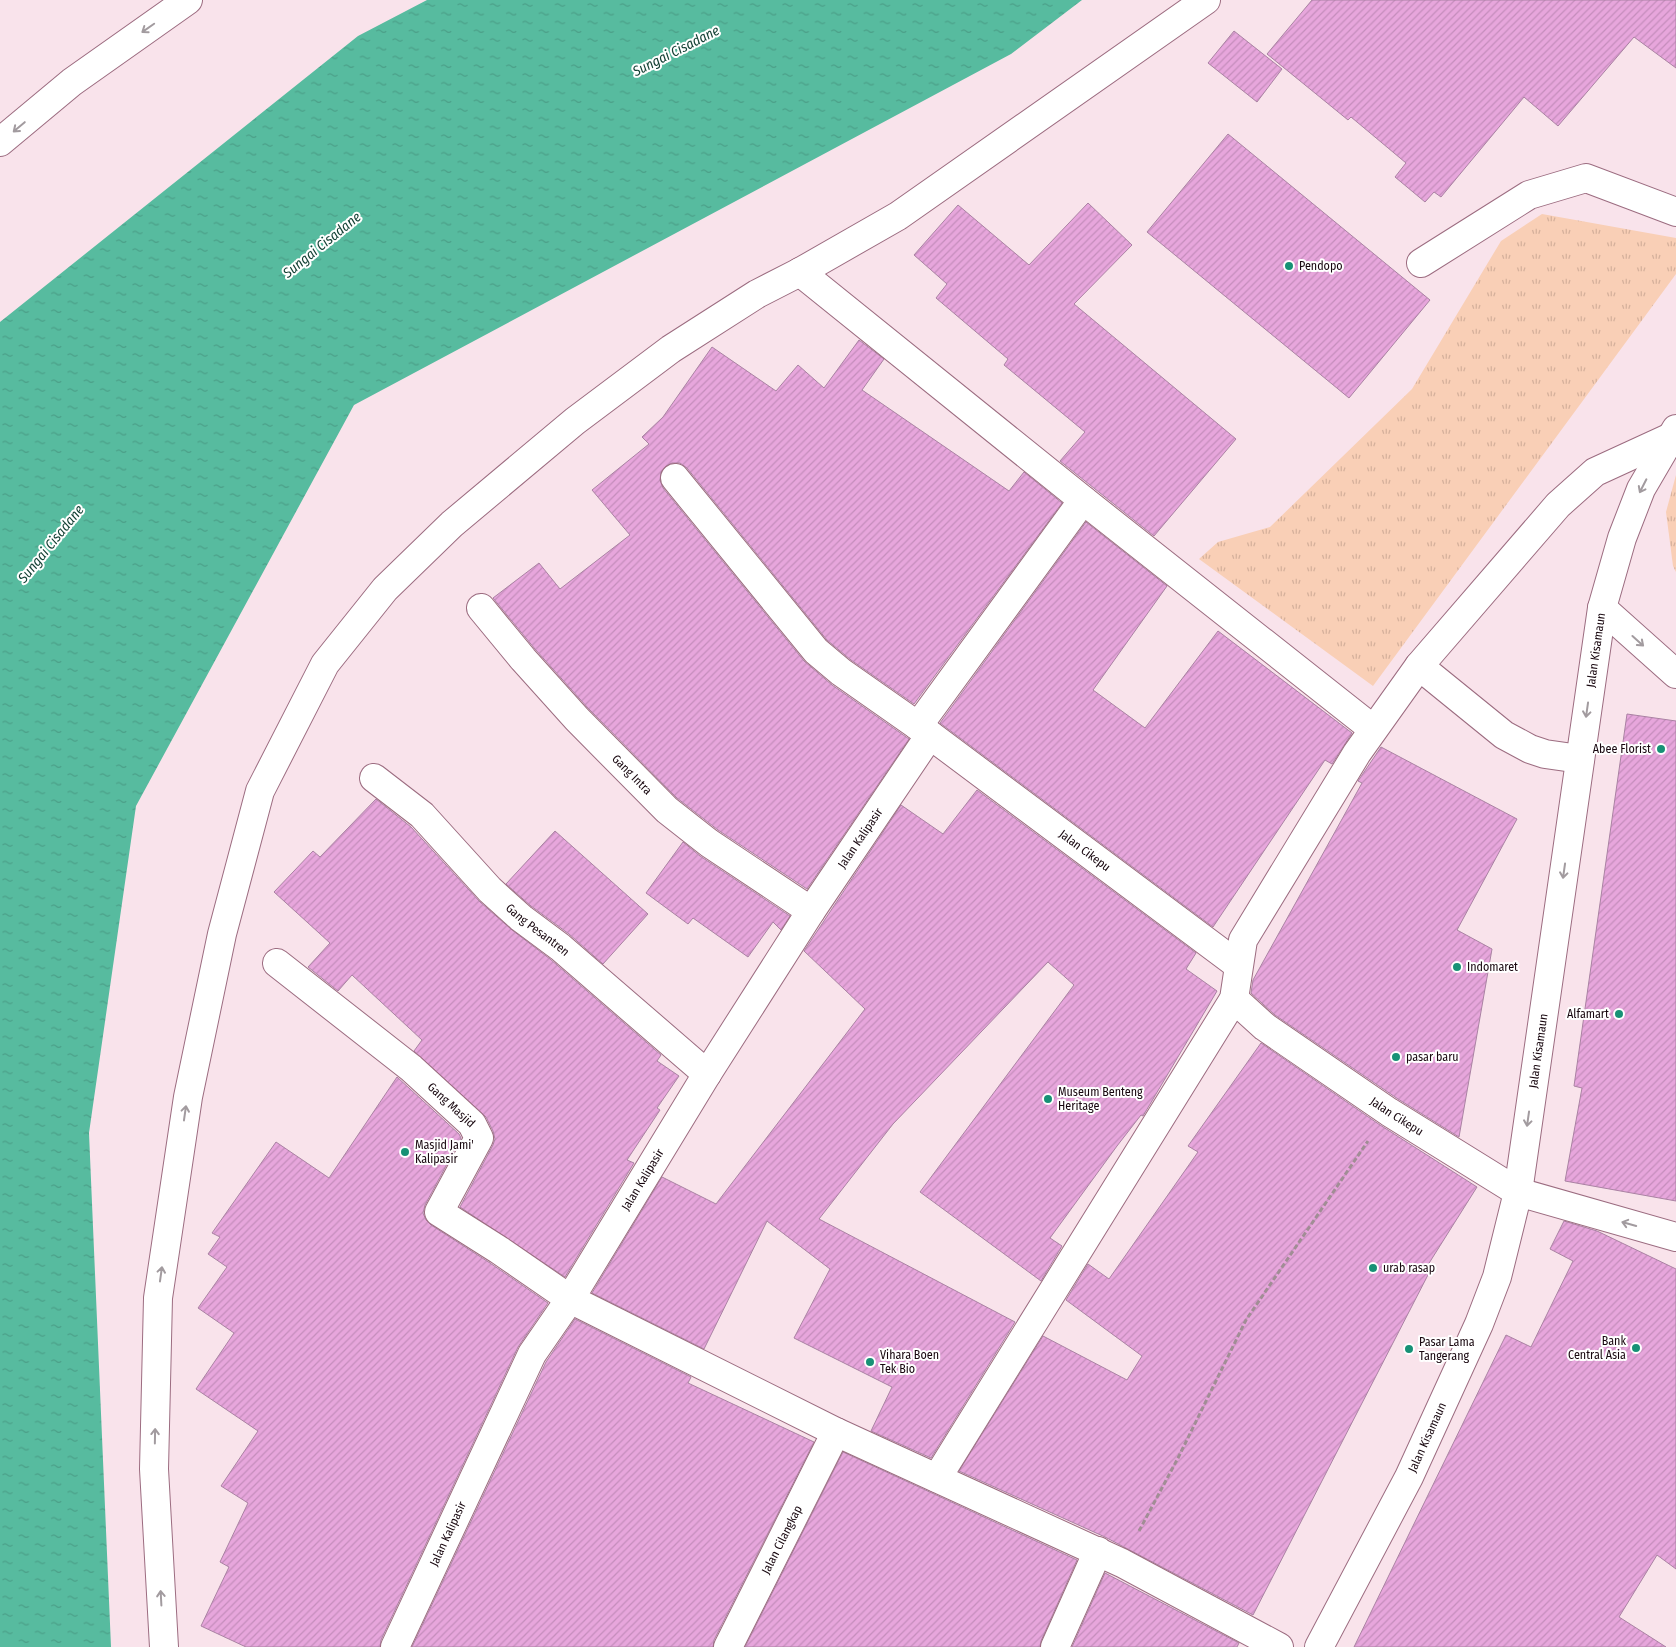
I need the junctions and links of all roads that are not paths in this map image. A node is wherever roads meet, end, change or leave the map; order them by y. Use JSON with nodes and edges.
{"nodes":[{"id":1,"x":188,"y":0,"type":"edge"},
{"id":2,"x":1206,"y":0,"type":"edge"},
{"id":3,"x":0,"y":142,"type":"edge"},
{"id":4,"x":1676,"y":212,"type":"edge"},
{"id":5,"x":1421,"y":263,"type":"dead end"},
{"id":6,"x":800,"y":272,"type":"junction"},
{"id":7,"x":1673,"y":434,"type":"edge"},
{"id":8,"x":675,"y":478,"type":"dead end"},
{"id":9,"x":1083,"y":500,"type":"junction"},
{"id":10,"x":481,"y":608,"type":"dead end"},
{"id":11,"x":1602,"y":608,"type":"junction"},
{"id":12,"x":1419,"y":666,"type":"junction"},
{"id":13,"x":1676,"y":674,"type":"edge"},
{"id":14,"x":1373,"y":729,"type":"junction"},
{"id":15,"x":924,"y":730,"type":"junction"},
{"id":16,"x":1580,"y":759,"type":"junction"},
{"id":17,"x":374,"y":778,"type":"dead end"},
{"id":18,"x":811,"y":911,"type":"junction"},
{"id":19,"x":277,"y":963,"type":"dead end"},
{"id":20,"x":1238,"y":965,"type":"junction"},
{"id":21,"x":1234,"y":999,"type":"junction"},
{"id":22,"x":707,"y":1074,"type":"junction"},
{"id":23,"x":1518,"y":1192,"type":"junction"},
{"id":24,"x":1676,"y":1237,"type":"edge"},
{"id":25,"x":570,"y":1300,"type":"junction"},
{"id":26,"x":836,"y":1432,"type":"junction"},
{"id":27,"x":937,"y":1478,"type":"junction"},
{"id":28,"x":1098,"y":1551,"type":"junction"},
{"id":29,"x":164,"y":1647,"type":"edge"},
{"id":30,"x":395,"y":1647,"type":"edge"},
{"id":31,"x":728,"y":1647,"type":"edge"},
{"id":32,"x":1055,"y":1647,"type":"edge"},
{"id":33,"x":1279,"y":1647,"type":"edge"},
{"id":34,"x":1319,"y":1647,"type":"edge"}],
"edges":[{"from":1,"to":3,"type":"street","one_way":true},
{"from":2,"to":6,"type":"street"},
{"from":4,"to":5,"type":"street"},
{"from":6,"to":9,"type":"street"},
{"from":29,"to":6,"type":"street","one_way":true},
{"from":7,"to":11,"type":"street","name":"Jalan Kisamaun","one_way":true},
{"from":7,"to":12,"type":"street"},
{"from":8,"to":15,"type":"street","name":"Jalan Cikepu"},
{"from":9,"to":14,"type":"street"},
{"from":9,"to":15,"type":"street","name":"Jalan Kalipasir"},
{"from":10,"to":18,"type":"street","name":"Gang Intra"},
{"from":11,"to":13,"type":"street","one_way":true},
{"from":11,"to":16,"type":"street","name":"Jalan Kisamaun","one_way":true},
{"from":12,"to":14,"type":"street"},
{"from":12,"to":16,"type":"street"},
{"from":14,"to":20,"type":"street"},
{"from":15,"to":18,"type":"street","name":"Jalan Kalipasir"},
{"from":15,"to":20,"type":"street","name":"Jalan Cikepu"},
{"from":16,"to":23,"type":"street","name":"Jalan Kisamaun","one_way":true},
{"from":17,"to":22,"type":"street","name":"Gang Pesantren"},
{"from":18,"to":22,"type":"street","name":"Jalan Kalipasir"},
{"from":19,"to":25,"type":"street","name":"Gang Masjid"},
{"from":20,"to":21,"type":"street"},
{"from":21,"to":23,"type":"street","name":"Jalan Cikepu"},
{"from":21,"to":27,"type":"street"},
{"from":22,"to":25,"type":"street","name":"Jalan Kalipasir"},
{"from":24,"to":23,"type":"street","name":"Jalan Cikepu","one_way":true},
{"from":23,"to":34,"type":"street","name":"Jalan Kisamaun"},
{"from":25,"to":26,"type":"street"},
{"from":25,"to":30,"type":"street","name":"Jalan Kalipasir"},
{"from":26,"to":27,"type":"street"},
{"from":26,"to":31,"type":"street","name":"Jalan Cilangkap"},
{"from":27,"to":28,"type":"street"},
{"from":28,"to":32,"type":"street"},
{"from":28,"to":33,"type":"street"}]}
